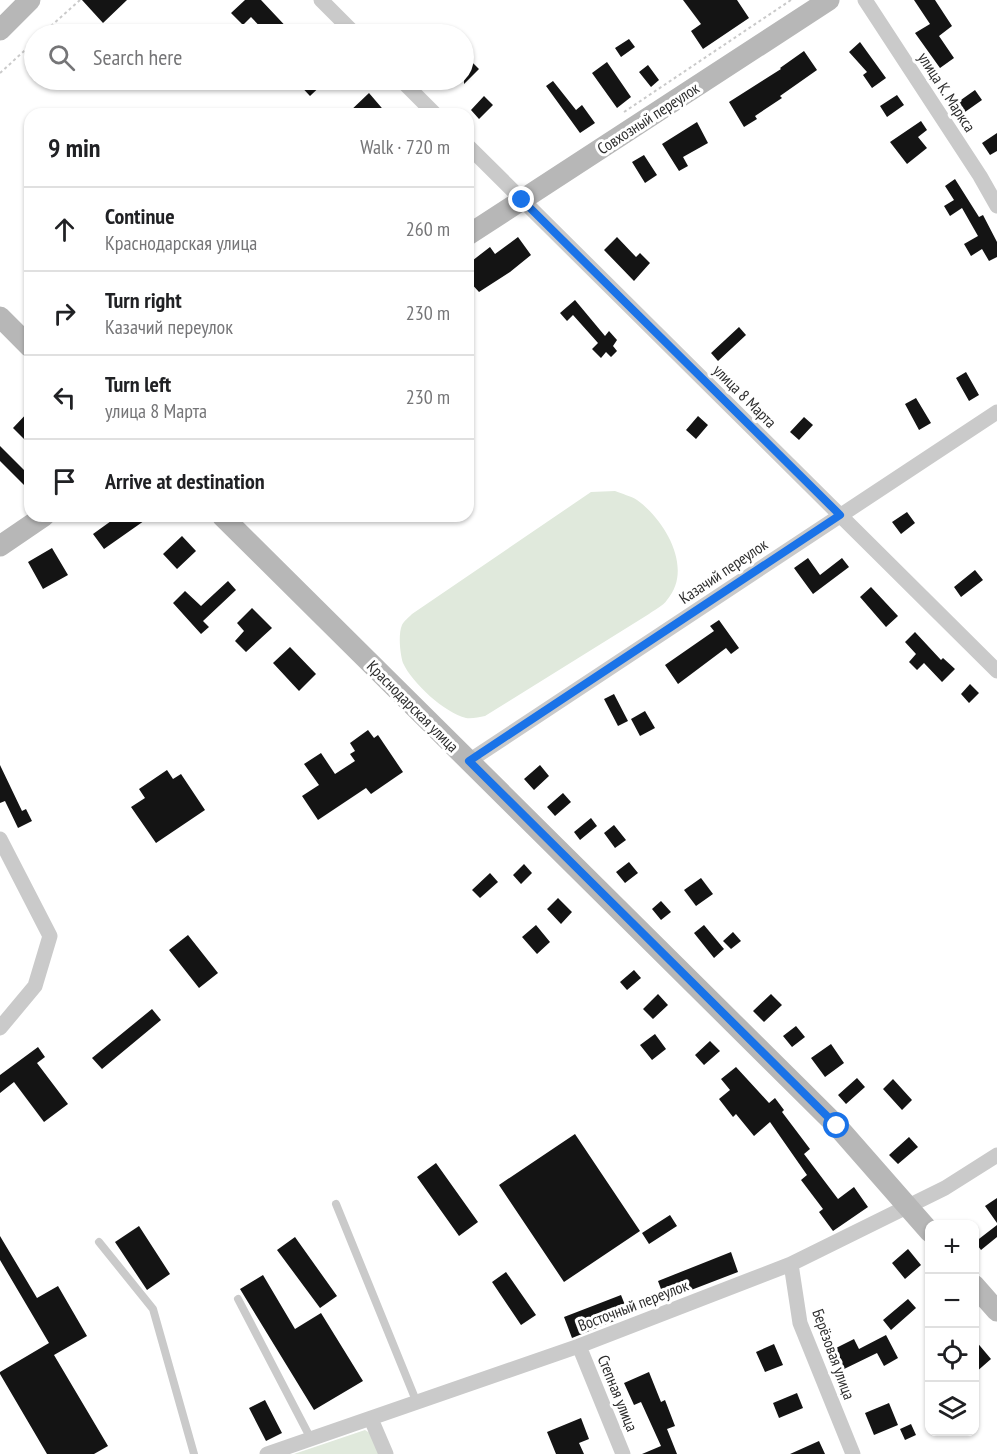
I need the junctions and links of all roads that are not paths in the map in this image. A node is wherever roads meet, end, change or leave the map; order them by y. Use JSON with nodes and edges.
{"nodes":[{"id":1,"x":30,"y":0,"type":"edge"},
{"id":2,"x":321,"y":0,"type":"edge"},
{"id":3,"x":828,"y":0,"type":"edge"},
{"id":4,"x":865,"y":0,"type":"edge"},
{"id":5,"x":345,"y":24,"type":"edge"},
{"id":6,"x":1,"y":26,"type":"edge"},
{"id":7,"x":411,"y":90,"type":"edge"},
{"id":8,"x":429,"y":108,"type":"edge"},
{"id":9,"x":474,"y":152,"type":"edge"},
{"id":10,"x":522,"y":200,"type":"junction"},
{"id":11,"x":997,"y":206,"type":"edge"},
{"id":12,"x":474,"y":231,"type":"edge"},
{"id":13,"x":0,"y":317,"type":"edge"},
{"id":14,"x":24,"y":341,"type":"edge"},
{"id":15,"x":997,"y":412,"type":"edge"},
{"id":16,"x":840,"y":515,"type":"junction"},
{"id":17,"x":35,"y":522,"type":"edge"},
{"id":18,"x":228,"y":522,"type":"edge"},
{"id":19,"x":0,"y":546,"type":"edge"},
{"id":20,"x":997,"y":671,"type":"edge"},
{"id":21,"x":469,"y":761,"type":"junction"},
{"id":22,"x":0,"y":839,"type":"edge"},
{"id":23,"x":0,"y":1028,"type":"edge"},
{"id":24,"x":997,"y":1155,"type":"edge"},
{"id":25,"x":336,"y":1204,"type":"dead end"},
{"id":26,"x":908,"y":1207,"type":"junction"},
{"id":27,"x":925,"y":1226,"type":"edge"},
{"id":28,"x":99,"y":1242,"type":"dead end"},
{"id":29,"x":791,"y":1264,"type":"junction"},
{"id":30,"x":979,"y":1290,"type":"edge"},
{"id":31,"x":238,"y":1299,"type":"dead end"},
{"id":32,"x":997,"y":1311,"type":"edge"},
{"id":33,"x":579,"y":1346,"type":"junction"},
{"id":34,"x":417,"y":1402,"type":"junction"},
{"id":35,"x":371,"y":1419,"type":"junction"},
{"id":36,"x":311,"y":1439,"type":"junction"},
{"id":37,"x":194,"y":1454,"type":"edge"},
{"id":38,"x":267,"y":1454,"type":"edge"},
{"id":39,"x":386,"y":1454,"type":"edge"},
{"id":40,"x":623,"y":1454,"type":"edge"},
{"id":41,"x":853,"y":1454,"type":"edge"}],
"edges":[{"from":1,"to":6,"type":"street"},
{"from":2,"to":5,"type":"street"},
{"from":3,"to":10,"type":"street","name":"Совхозный переулок"},
{"from":4,"to":11,"type":"street","name":"улица К. Маркса"},
{"from":7,"to":8,"type":"street"},
{"from":9,"to":10,"type":"street","name":"улица 8 Марта"},
{"from":10,"to":12,"type":"street","name":"Совхозный переулок"},
{"from":10,"to":16,"type":"street","name":"улица 8 Марта"},
{"from":13,"to":14,"type":"street"},
{"from":15,"to":16,"type":"street","name":"Казачий переулок"},
{"from":16,"to":20,"type":"street","name":"улица 8 Марта"},
{"from":16,"to":21,"type":"street","name":"Казачий переулок"},
{"from":17,"to":19,"type":"street"},
{"from":18,"to":21,"type":"street","name":"Краснодарская улица"},
{"from":21,"to":26,"type":"street","name":"Краснодарская улица"},
{"from":22,"to":23,"type":"street"},
{"from":24,"to":26,"type":"street","name":"Восточный переулок"},
{"from":25,"to":34,"type":"lane"},
{"from":26,"to":27,"type":"street","name":"Краснодарская улица"},
{"from":26,"to":29,"type":"street","name":"Восточный переулок"},
{"from":28,"to":37,"type":"lane"},
{"from":29,"to":33,"type":"street","name":"Восточный переулок"},
{"from":29,"to":41,"type":"street","name":"Берёзовая улица"},
{"from":30,"to":32,"type":"street"},
{"from":31,"to":36,"type":"lane"},
{"from":33,"to":34,"type":"street","name":"Восточный переулок"},
{"from":33,"to":40,"type":"street","name":"Степная улица"},
{"from":34,"to":35,"type":"street","name":"Восточный переулок"},
{"from":35,"to":36,"type":"street","name":"Восточный переулок"},
{"from":35,"to":39,"type":"street"},
{"from":36,"to":38,"type":"street","name":"Восточный переулок"}]}
